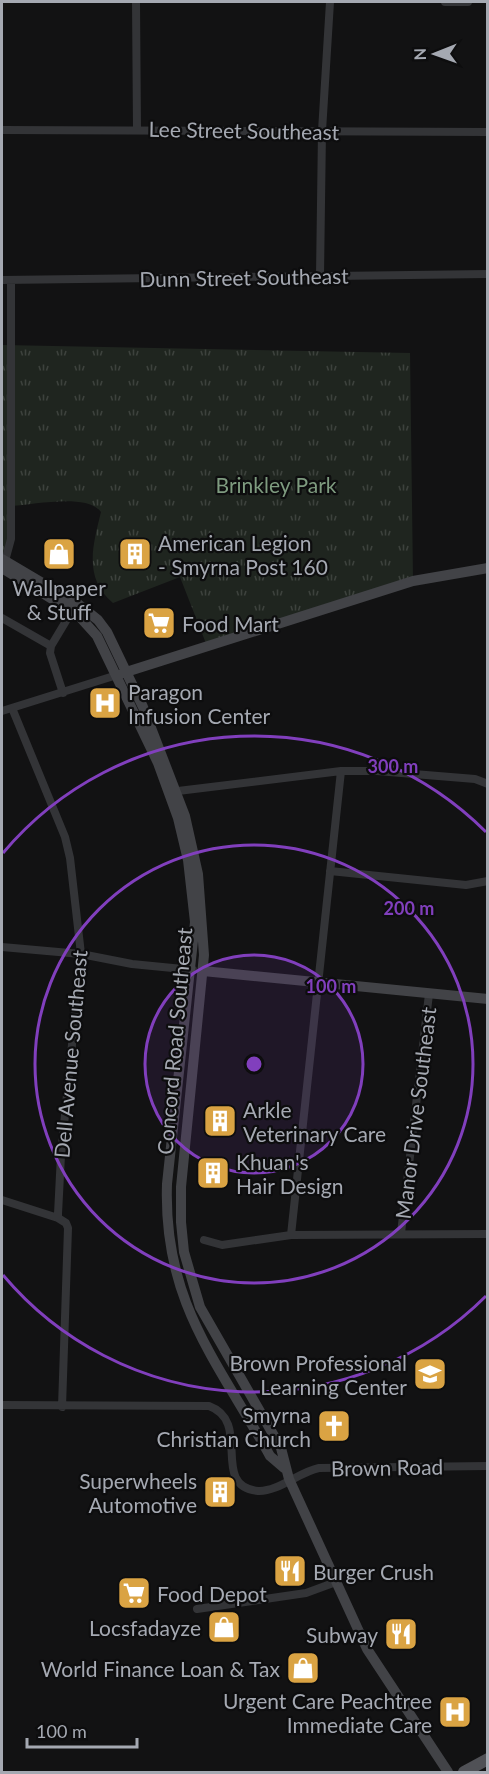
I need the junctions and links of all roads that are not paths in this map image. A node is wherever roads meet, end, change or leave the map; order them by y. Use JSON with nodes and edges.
{"nodes":[{"id":1,"x":136,"y":2,"type":"edge"},
{"id":2,"x":330,"y":2,"type":"edge"},
{"id":3,"x":445,"y":2,"type":"edge"},
{"id":4,"x":468,"y":2,"type":"edge"},
{"id":5,"x":137,"y":129,"type":"junction"},
{"id":6,"x":2,"y":130,"type":"edge"},
{"id":7,"x":322,"y":131,"type":"junction"},
{"id":8,"x":488,"y":132,"type":"edge"},
{"id":9,"x":488,"y":274,"type":"edge"},
{"id":10,"x":320,"y":276,"type":"junction"},
{"id":11,"x":2,"y":280,"type":"edge"},
{"id":12,"x":11,"y":281,"type":"junction"},
{"id":13,"x":3,"y":563,"type":"edge"},
{"id":14,"x":488,"y":568,"type":"edge"},
{"id":15,"x":72,"y":611,"type":"junction"},
{"id":16,"x":2,"y":618,"type":"edge"},
{"id":17,"x":51,"y":646,"type":"junction"},
{"id":18,"x":122,"y":673,"type":"junction"},
{"id":19,"x":63,"y":693,"type":"junction"},
{"id":20,"x":12,"y":708,"type":"junction"},
{"id":21,"x":2,"y":711,"type":"edge"},
{"id":22,"x":341,"y":771,"type":"junction"},
{"id":23,"x":488,"y":784,"type":"edge"},
{"id":24,"x":178,"y":791,"type":"junction"},
{"id":25,"x":330,"y":871,"type":"junction"},
{"id":26,"x":488,"y":882,"type":"edge"},
{"id":27,"x":2,"y":947,"type":"edge"},
{"id":28,"x":81,"y":954,"type":"junction"},
{"id":29,"x":189,"y":970,"type":"junction"},
{"id":30,"x":202,"y":971,"type":"junction"},
{"id":31,"x":316,"y":982,"type":"junction"},
{"id":32,"x":429,"y":994,"type":"junction"},
{"id":33,"x":488,"y":999,"type":"edge"},
{"id":34,"x":2,"y":1200,"type":"edge"},
{"id":35,"x":58,"y":1218,"type":"junction"},
{"id":36,"x":401,"y":1233,"type":"junction"},
{"id":37,"x":488,"y":1234,"type":"edge"},
{"id":38,"x":291,"y":1235,"type":"junction"},
{"id":39,"x":204,"y":1240,"type":"dead end"},
{"id":40,"x":2,"y":1405,"type":"edge"},
{"id":41,"x":62,"y":1407,"type":"junction"},
{"id":42,"x":488,"y":1466,"type":"edge"},
{"id":43,"x":284,"y":1468,"type":"junction"},
{"id":44,"x":289,"y":1479,"type":"junction"},
{"id":45,"x":336,"y":1582,"type":"junction"},
{"id":46,"x":197,"y":1609,"type":"dead end"},
{"id":47,"x":488,"y":1759,"type":"edge"},
{"id":48,"x":448,"y":1773,"type":"edge"},
{"id":49,"x":464,"y":1773,"type":"edge"}],
"edges":[{"from":1,"to":5,"type":"street"},
{"from":2,"to":7,"type":"street"},
{"from":3,"to":4,"type":"street"},
{"from":5,"to":6,"type":"street","name":"Lee Street Southeast"},
{"from":5,"to":7,"type":"street","name":"Lee Street Southeast"},
{"from":7,"to":8,"type":"street","name":"Lee Street Southeast"},
{"from":7,"to":10,"type":"street"},
{"from":9,"to":10,"type":"street","name":"Dunn Street Southeast"},
{"from":10,"to":12,"type":"street","name":"Dunn Street Southeast"},
{"from":11,"to":12,"type":"street","name":"Dunn Street Southeast"},
{"from":12,"to":13,"type":"street"},
{"from":13,"to":15,"type":"main road","name":"Concord Road Southeast"},
{"from":13,"to":18,"type":"main road","name":"Concord Road Southeast"},
{"from":14,"to":18,"type":"main road"},
{"from":15,"to":17,"type":"street"},
{"from":15,"to":18,"type":"main road","name":"Concord Road Southeast"},
{"from":16,"to":17,"type":"street"},
{"from":17,"to":19,"type":"street"},
{"from":18,"to":19,"type":"street"},
{"from":18,"to":24,"type":"main road","name":"Concord Road Southeast"},
{"from":18,"to":29,"type":"main road","name":"Concord Road Southeast"},
{"from":19,"to":20,"type":"street"},
{"from":20,"to":21,"type":"street"},
{"from":20,"to":28,"type":"street","name":"Dell Avenue Southeast"},
{"from":22,"to":23,"type":"street"},
{"from":22,"to":24,"type":"street"},
{"from":22,"to":25,"type":"street"},
{"from":24,"to":30,"type":"main road","name":"Concord Road Southeast"},
{"from":25,"to":26,"type":"street"},
{"from":25,"to":31,"type":"street"},
{"from":27,"to":28,"type":"street"},
{"from":28,"to":29,"type":"street"},
{"from":28,"to":35,"type":"street","name":"Dell Avenue Southeast"},
{"from":29,"to":30,"type":"street"},
{"from":29,"to":43,"type":"main road","name":"Concord Road Southeast"},
{"from":30,"to":31,"type":"main road"},
{"from":30,"to":43,"type":"main road","name":"Concord Road Southeast"},
{"from":31,"to":32,"type":"main road"},
{"from":31,"to":38,"type":"street"},
{"from":32,"to":33,"type":"main road"},
{"from":32,"to":36,"type":"street","name":"Manor Drive Southeast"},
{"from":34,"to":35,"type":"street"},
{"from":35,"to":41,"type":"street","name":"Dell Avenue Southeast"},
{"from":36,"to":37,"type":"street"},
{"from":36,"to":38,"type":"street"},
{"from":38,"to":39,"type":"street"},
{"from":40,"to":41,"type":"street","name":"Brown Road"},
{"from":41,"to":44,"type":"street","name":"Brown Road"},
{"from":42,"to":44,"type":"street","name":"Brown Road"},
{"from":43,"to":44,"type":"main road","name":"Concord Road Southeast"},
{"from":44,"to":45,"type":"main road","name":"Concord Road Southeast"},
{"from":45,"to":46,"type":"street"},
{"from":45,"to":48,"type":"main road","name":"Concord Road Southeast"},
{"from":47,"to":49,"type":"main road"}]}
